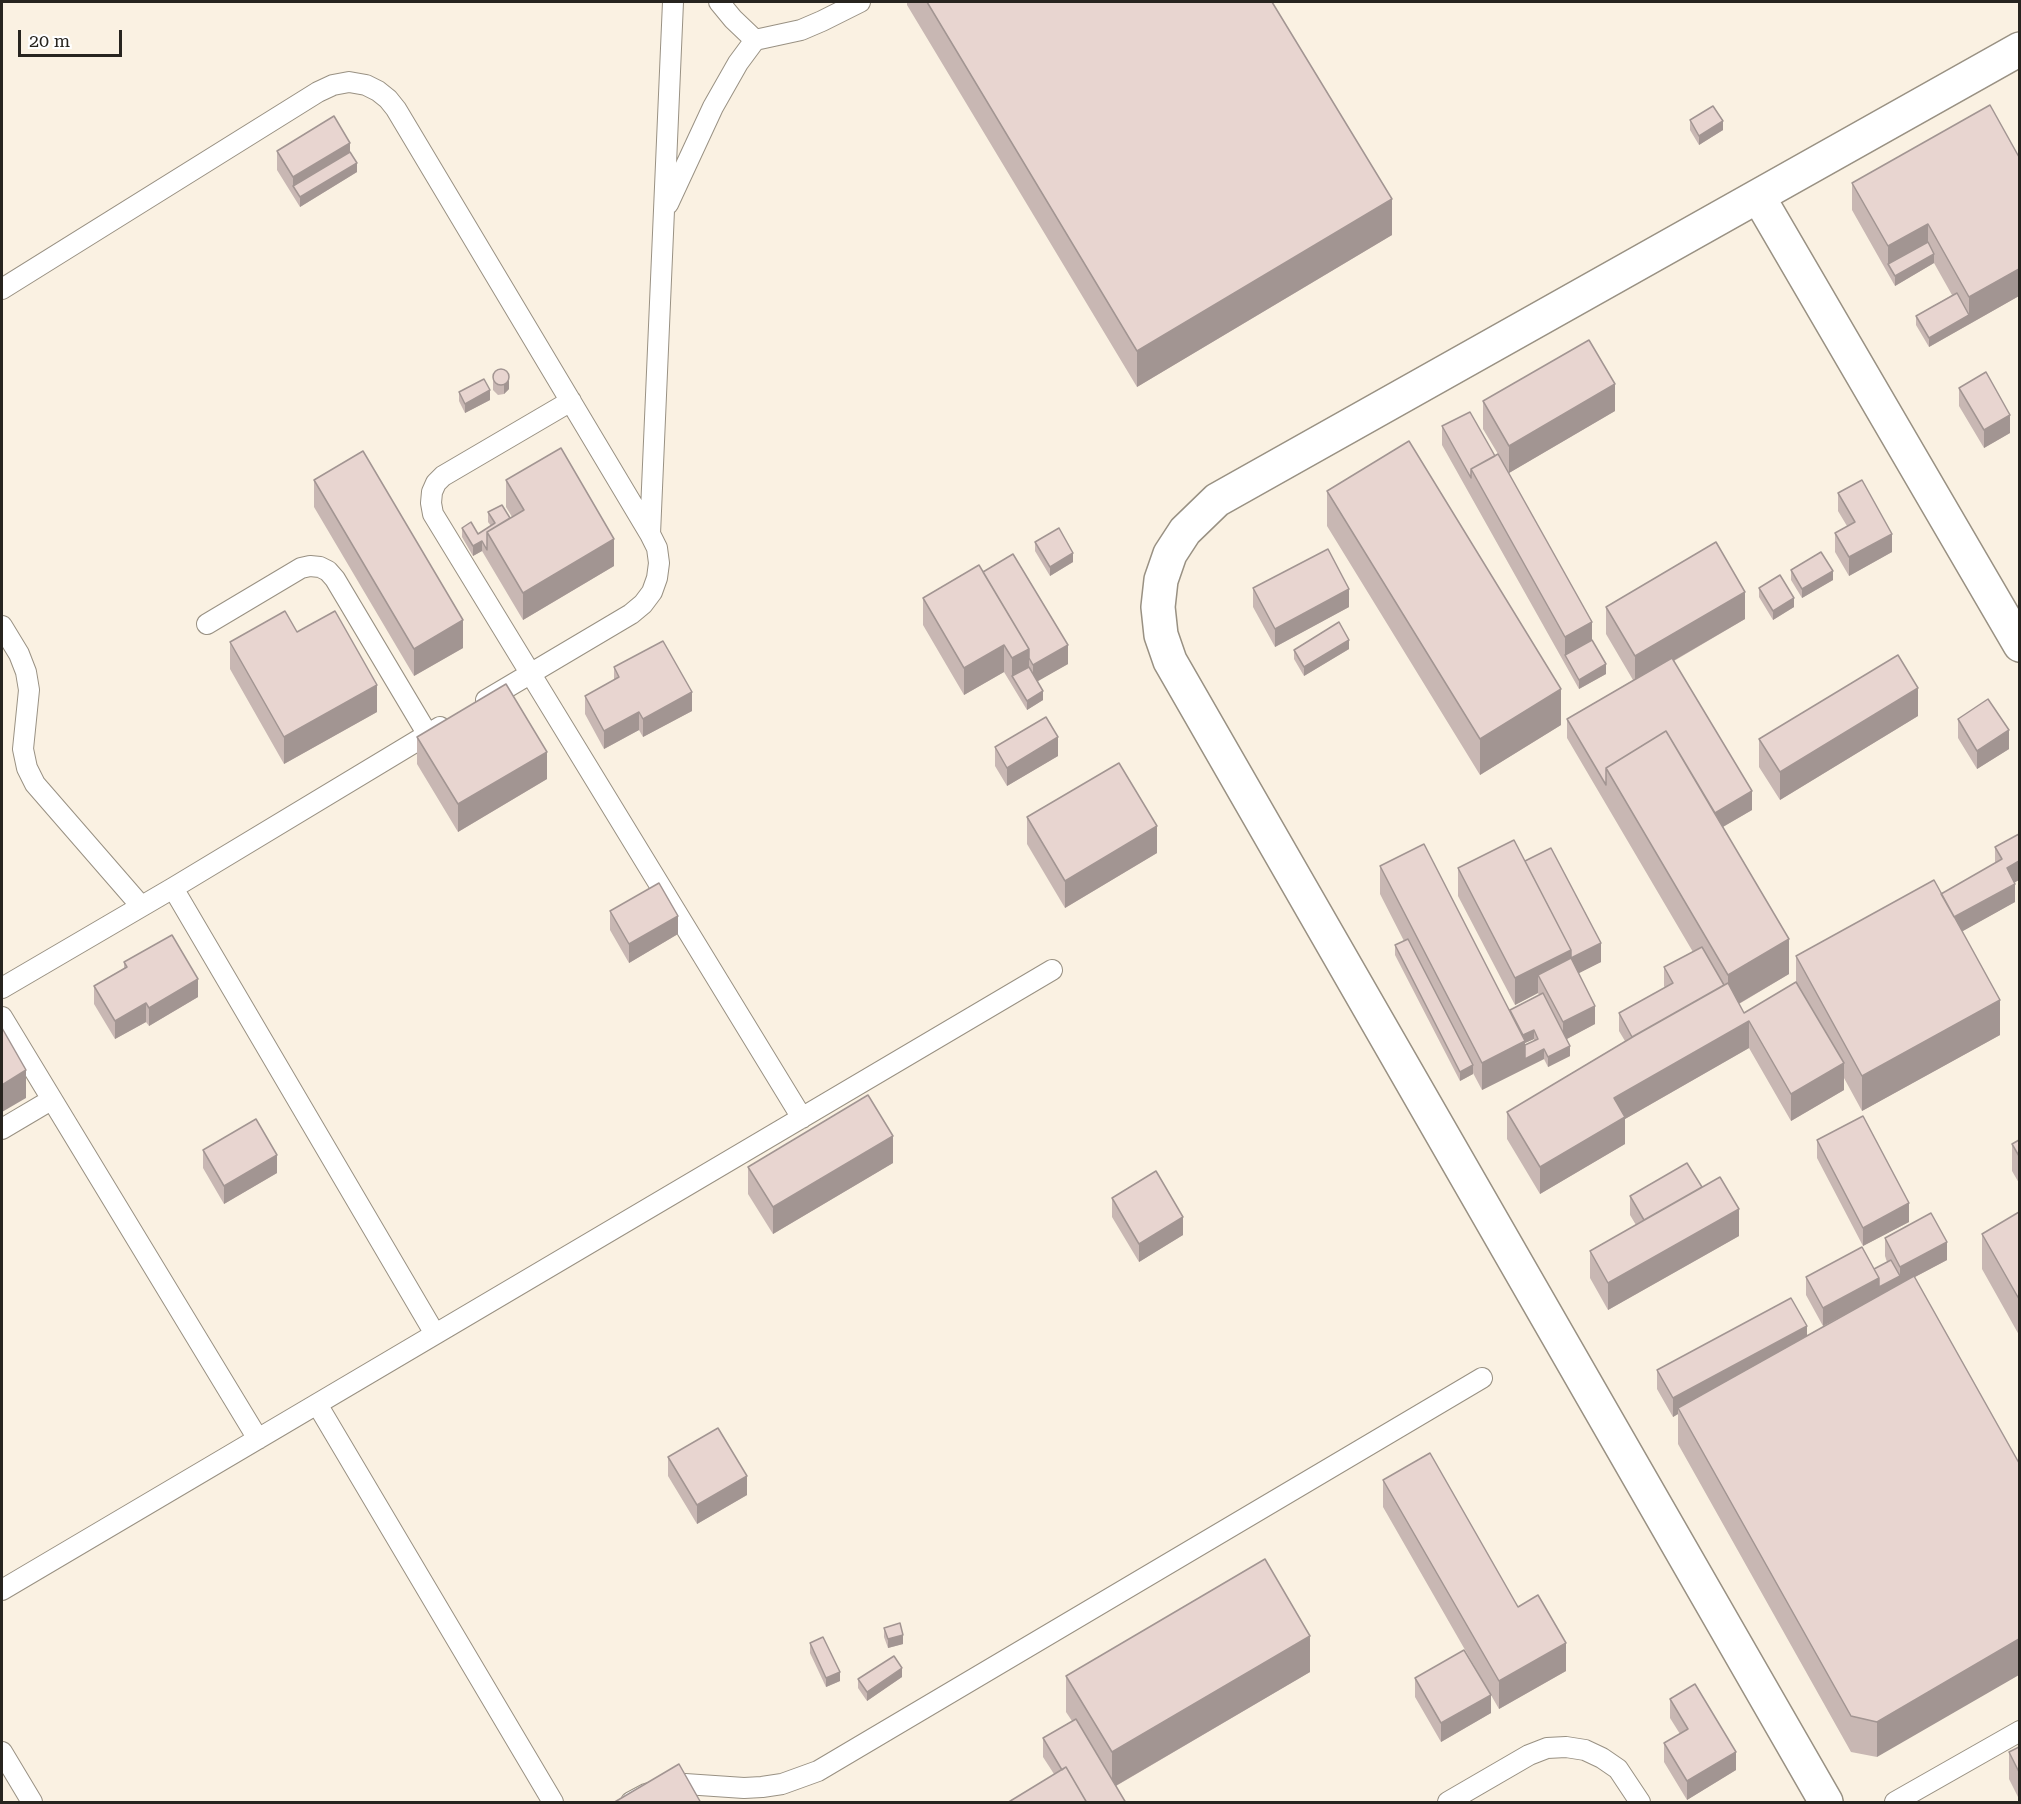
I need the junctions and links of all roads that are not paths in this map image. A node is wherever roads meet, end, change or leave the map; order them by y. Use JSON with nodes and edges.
{"nodes":[{"id":1,"x":673,"y":2,"type":"edge"},
{"id":2,"x":719,"y":2,"type":"edge"},
{"id":3,"x":860,"y":2,"type":"edge"},
{"id":4,"x":755,"y":40,"type":"junction"},
{"id":5,"x":2019,"y":49,"type":"edge"},
{"id":6,"x":1758,"y":196,"type":"junction"},
{"id":7,"x":663,"y":215,"type":"junction"},
{"id":8,"x":2,"y":289,"type":"edge"},
{"id":9,"x":571,"y":401,"type":"junction"},
{"id":10,"x":650,"y":534,"type":"junction"},
{"id":11,"x":207,"y":624,"type":"dead end"},
{"id":12,"x":2,"y":626,"type":"edge"},
{"id":13,"x":2019,"y":645,"type":"edge"},
{"id":14,"x":531,"y":672,"type":"junction"},
{"id":15,"x":428,"y":735,"type":"junction"},
{"id":16,"x":173,"y":888,"type":"junction"},
{"id":17,"x":141,"y":906,"type":"junction"},
{"id":18,"x":1052,"y":970,"type":"dead end"},
{"id":19,"x":2,"y":988,"type":"edge"},
{"id":20,"x":2,"y":1017,"type":"edge"},
{"id":21,"x":51,"y":1100,"type":"junction"},
{"id":22,"x":802,"y":1118,"type":"junction"},
{"id":23,"x":2,"y":1129,"type":"edge"},
{"id":24,"x":435,"y":1334,"type":"junction"},
{"id":25,"x":1482,"y":1378,"type":"dead end"},
{"id":26,"x":317,"y":1404,"type":"junction"},
{"id":27,"x":258,"y":1439,"type":"junction"},
{"id":28,"x":2,"y":1590,"type":"edge"},
{"id":29,"x":2019,"y":1731,"type":"edge"},
{"id":30,"x":2,"y":1752,"type":"edge"},
{"id":31,"x":32,"y":1803,"type":"edge"},
{"id":32,"x":553,"y":1803,"type":"edge"},
{"id":33,"x":631,"y":1803,"type":"edge"},
{"id":34,"x":1448,"y":1803,"type":"edge"},
{"id":35,"x":1640,"y":1803,"type":"edge"},
{"id":36,"x":1826,"y":1803,"type":"edge"},
{"id":37,"x":1895,"y":1803,"type":"edge"}],
"edges":[{"from":1,"to":7,"type":"lane"},
{"from":2,"to":4,"type":"lane"},
{"from":3,"to":4,"type":"lane"},
{"from":4,"to":7,"type":"lane"},
{"from":5,"to":6,"type":"street"},
{"from":6,"to":13,"type":"street"},
{"from":6,"to":36,"type":"street"},
{"from":7,"to":10,"type":"lane"},
{"from":8,"to":9,"type":"lane"},
{"from":9,"to":10,"type":"lane"},
{"from":9,"to":14,"type":"lane"},
{"from":10,"to":14,"type":"lane"},
{"from":11,"to":15,"type":"lane"},
{"from":12,"to":17,"type":"lane"},
{"from":14,"to":15,"type":"lane"},
{"from":14,"to":22,"type":"lane"},
{"from":15,"to":16,"type":"lane"},
{"from":16,"to":17,"type":"lane"},
{"from":16,"to":24,"type":"lane"},
{"from":17,"to":19,"type":"lane"},
{"from":18,"to":22,"type":"lane"},
{"from":20,"to":21,"type":"lane"},
{"from":21,"to":23,"type":"lane"},
{"from":21,"to":27,"type":"lane"},
{"from":22,"to":24,"type":"lane"},
{"from":24,"to":26,"type":"lane"},
{"from":25,"to":33,"type":"lane"},
{"from":26,"to":27,"type":"lane"},
{"from":26,"to":32,"type":"lane"},
{"from":27,"to":28,"type":"lane"},
{"from":29,"to":37,"type":"lane"},
{"from":30,"to":31,"type":"lane"},
{"from":34,"to":35,"type":"lane"}]}
